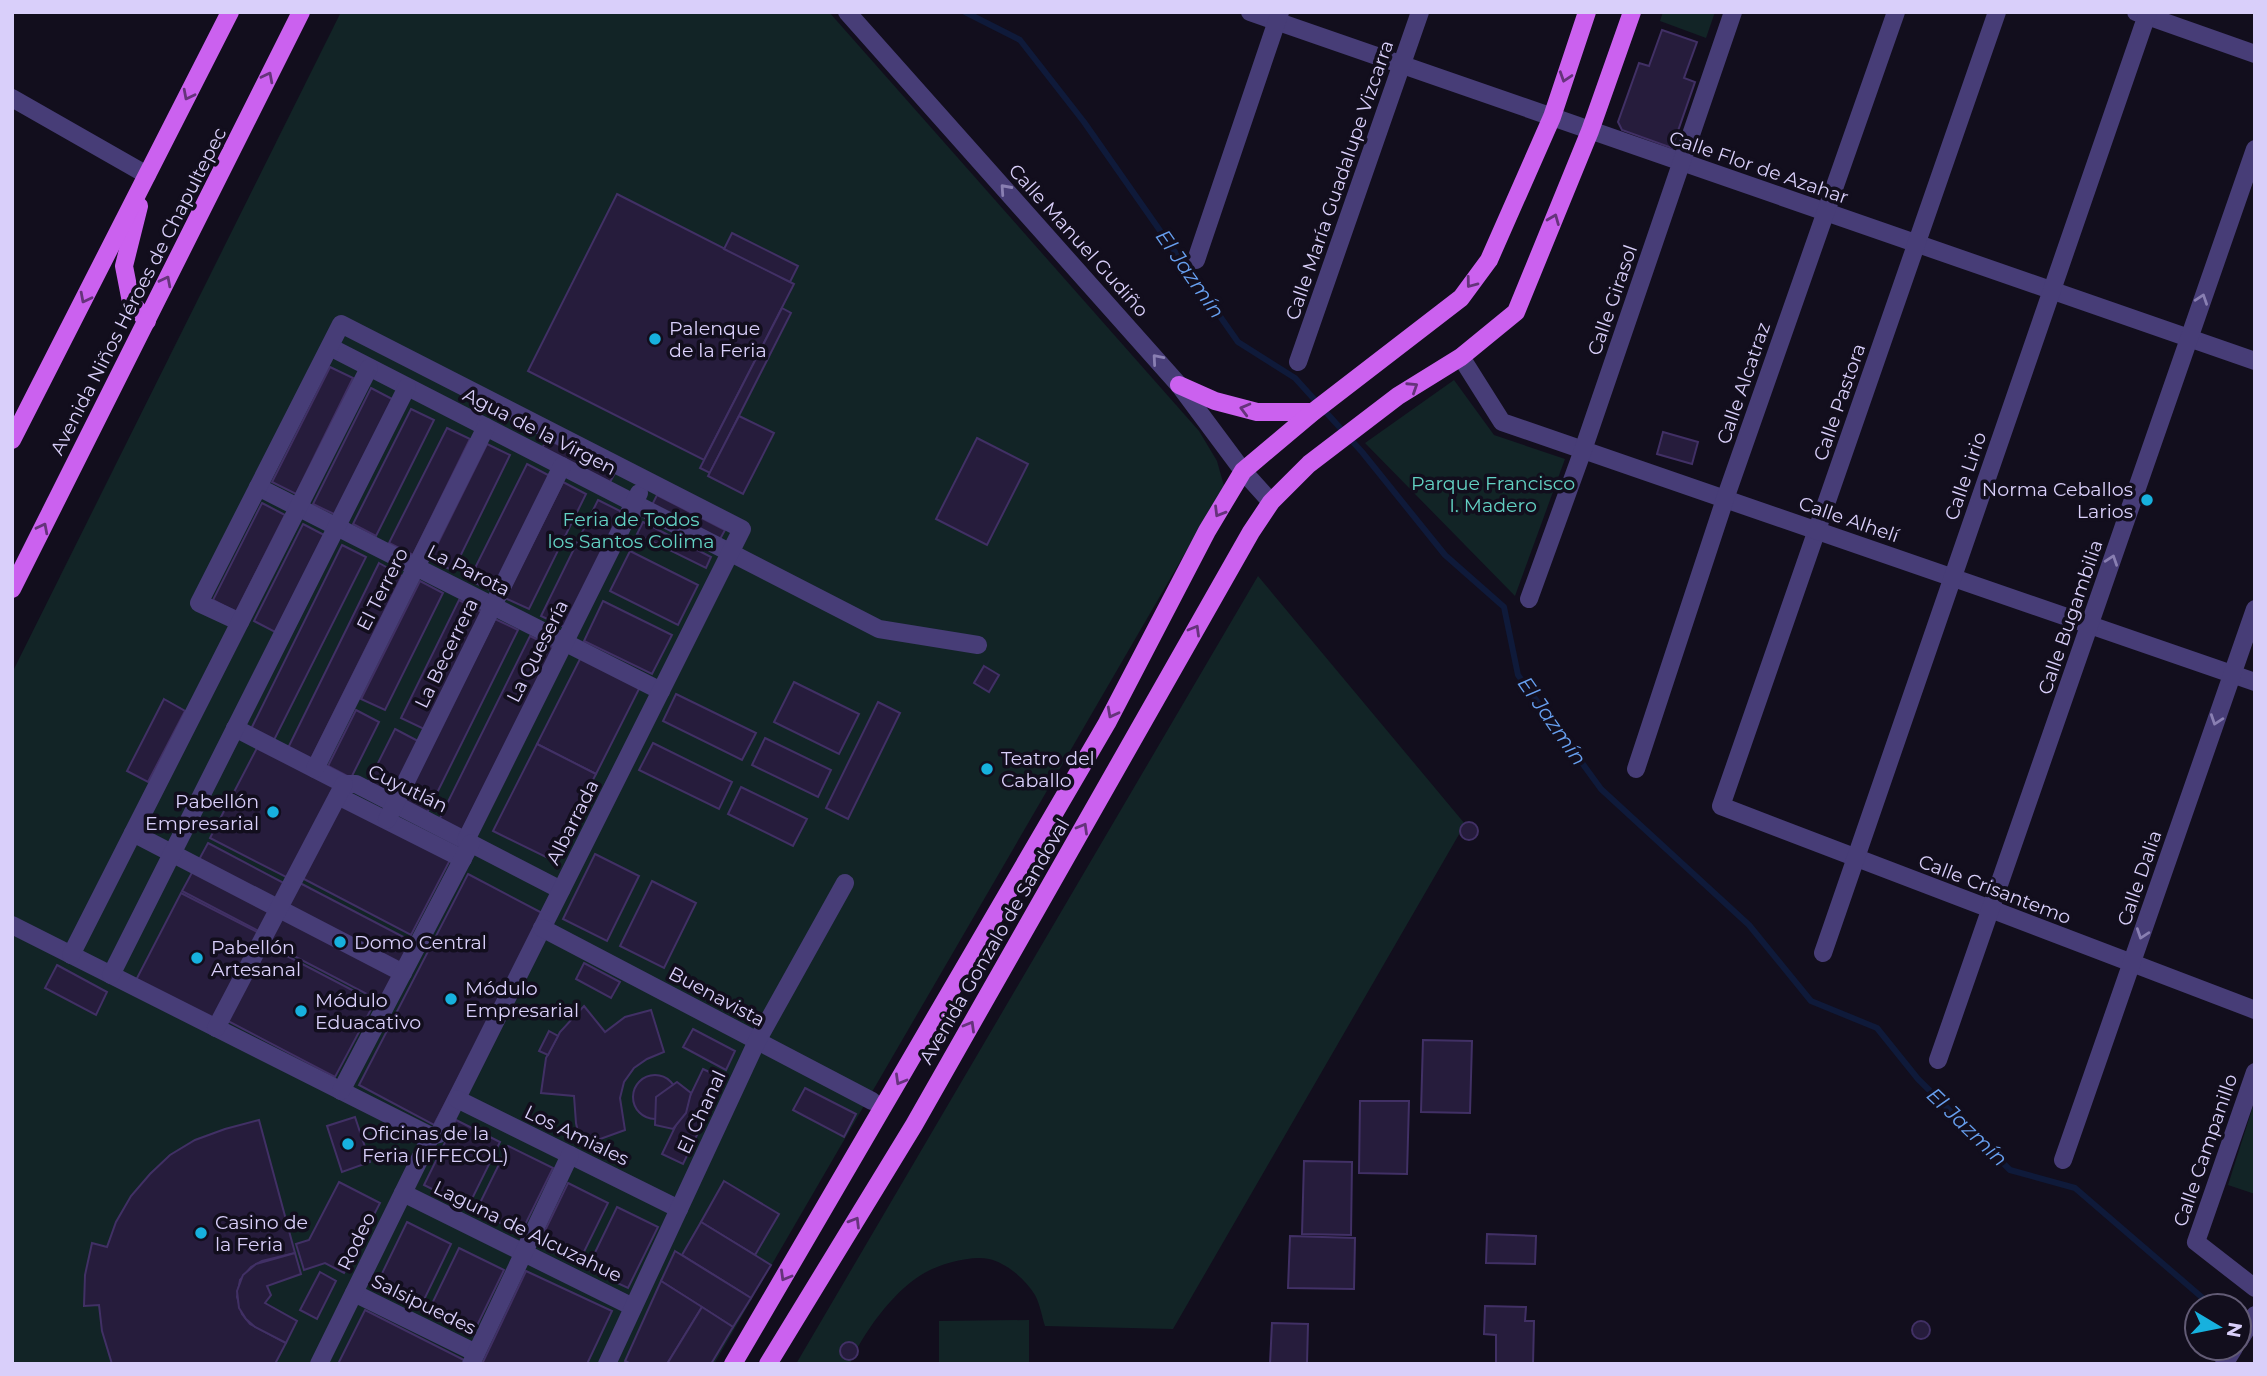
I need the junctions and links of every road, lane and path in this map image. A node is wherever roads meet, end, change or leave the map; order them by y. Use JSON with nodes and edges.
{"nodes":[{"id":1,"x":230,"y":12,"type":"edge"},
{"id":2,"x":301,"y":12,"type":"edge"},
{"id":3,"x":847,"y":12,"type":"edge"},
{"id":4,"x":1250,"y":12,"type":"edge"},
{"id":5,"x":1420,"y":12,"type":"edge"},
{"id":6,"x":1587,"y":12,"type":"edge"},
{"id":7,"x":1632,"y":12,"type":"edge"},
{"id":8,"x":1733,"y":12,"type":"edge"},
{"id":9,"x":1896,"y":12,"type":"edge"},
{"id":10,"x":1997,"y":12,"type":"edge"},
{"id":11,"x":2143,"y":13,"type":"edge"},
{"id":12,"x":1278,"y":17,"type":"edge"},
{"id":13,"x":2255,"y":54,"type":"edge"},
{"id":14,"x":1402,"y":65,"type":"junction"},
{"id":15,"x":12,"y":98,"type":"edge"},
{"id":16,"x":1552,"y":117,"type":"junction"},
{"id":17,"x":1590,"y":131,"type":"junction"},
{"id":18,"x":2255,"y":149,"type":"edge"},
{"id":19,"x":1681,"y":162,"type":"junction"},
{"id":20,"x":147,"y":175,"type":"junction"},
{"id":21,"x":1826,"y":212,"type":"junction"},
{"id":22,"x":1916,"y":244,"type":"junction"},
{"id":23,"x":1196,"y":260,"type":"dead end"},
{"id":24,"x":2051,"y":291,"type":"junction"},
{"id":25,"x":147,"y":321,"type":"junction"},
{"id":26,"x":2189,"y":338,"type":"junction"},
{"id":27,"x":330,"y":347,"type":"junction"},
{"id":28,"x":1461,"y":357,"type":"junction"},
{"id":29,"x":2255,"y":361,"type":"edge"},
{"id":30,"x":1298,"y":362,"type":"dead end"},
{"id":31,"x":369,"y":368,"type":"junction"},
{"id":32,"x":1180,"y":385,"type":"junction"},
{"id":33,"x":407,"y":387,"type":"junction"},
{"id":34,"x":1314,"y":411,"type":"junction"},
{"id":35,"x":486,"y":427,"type":"junction"},
{"id":36,"x":12,"y":440,"type":"edge"},
{"id":37,"x":1583,"y":450,"type":"junction"},
{"id":38,"x":562,"y":466,"type":"junction"},
{"id":39,"x":1244,"y":471,"type":"junction"},
{"id":40,"x":646,"y":480,"type":"junction"},
{"id":41,"x":258,"y":488,"type":"junction"},
{"id":42,"x":1725,"y":499,"type":"junction"},
{"id":43,"x":1271,"y":502,"type":"junction"},
{"id":44,"x":634,"y":503,"type":"junction"},
{"id":45,"x":298,"y":508,"type":"junction"},
{"id":46,"x":336,"y":527,"type":"junction"},
{"id":47,"x":742,"y":529,"type":"joint"},
{"id":48,"x":1816,"y":530,"type":"junction"},
{"id":49,"x":730,"y":553,"type":"junction"},
{"id":50,"x":416,"y":567,"type":"junction"},
{"id":51,"x":1952,"y":578,"type":"junction"},
{"id":52,"x":12,"y":589,"type":"edge"},
{"id":53,"x":1528,"y":599,"type":"dead end"},
{"id":54,"x":493,"y":606,"type":"junction"},
{"id":55,"x":2255,"y":609,"type":"edge"},
{"id":56,"x":240,"y":622,"type":"junction"},
{"id":57,"x":2090,"y":625,"type":"junction"},
{"id":58,"x":565,"y":642,"type":"junction"},
{"id":59,"x":978,"y":645,"type":"dead end"},
{"id":60,"x":2232,"y":674,"type":"junction"},
{"id":61,"x":2255,"y":682,"type":"edge"},
{"id":62,"x":661,"y":691,"type":"junction"},
{"id":63,"x":235,"y":728,"type":"junction"},
{"id":64,"x":315,"y":769,"type":"junction"},
{"id":65,"x":1636,"y":769,"type":"dead end"},
{"id":66,"x":341,"y":790,"type":"junction"},
{"id":67,"x":1721,"y":806,"type":"joint"},
{"id":68,"x":391,"y":812,"type":"junction"},
{"id":69,"x":133,"y":832,"type":"junction"},
{"id":70,"x":469,"y":841,"type":"junction"},
{"id":71,"x":172,"y":853,"type":"junction"},
{"id":72,"x":1855,"y":858,"type":"junction"},
{"id":73,"x":463,"y":859,"type":"junction"},
{"id":74,"x":845,"y":883,"type":"dead end"},
{"id":75,"x":561,"y":890,"type":"junction"},
{"id":76,"x":279,"y":908,"type":"junction"},
{"id":77,"x":1991,"y":910,"type":"junction"},
{"id":78,"x":12,"y":925,"type":"edge"},
{"id":79,"x":542,"y":928,"type":"junction"},
{"id":80,"x":1823,"y":953,"type":"dead end"},
{"id":81,"x":71,"y":955,"type":"junction"},
{"id":82,"x":2132,"y":963,"type":"junction"},
{"id":83,"x":403,"y":973,"type":"junction"},
{"id":84,"x":111,"y":975,"type":"junction"},
{"id":85,"x":2255,"y":1010,"type":"edge"},
{"id":86,"x":216,"y":1028,"type":"junction"},
{"id":87,"x":757,"y":1041,"type":"junction"},
{"id":88,"x":1938,"y":1060,"type":"dead end"},
{"id":89,"x":2255,"y":1072,"type":"edge"},
{"id":90,"x":341,"y":1091,"type":"junction"},
{"id":91,"x":457,"y":1099,"type":"junction"},
{"id":92,"x":872,"y":1101,"type":"dead end"},
{"id":93,"x":435,"y":1135,"type":"junction"},
{"id":94,"x":570,"y":1155,"type":"junction"},
{"id":95,"x":2063,"y":1160,"type":"dead end"},
{"id":96,"x":403,"y":1193,"type":"junction"},
{"id":97,"x":679,"y":1209,"type":"junction"},
{"id":98,"x":523,"y":1252,"type":"junction"},
{"id":99,"x":2255,"y":1288,"type":"edge"},
{"id":100,"x":354,"y":1293,"type":"junction"},
{"id":101,"x":633,"y":1307,"type":"junction"},
{"id":102,"x":473,"y":1358,"type":"edge"},
{"id":103,"x":319,"y":1364,"type":"edge"},
{"id":104,"x":607,"y":1364,"type":"edge"},
{"id":105,"x":733,"y":1364,"type":"edge"},
{"id":106,"x":768,"y":1364,"type":"edge"}],
"edges":[{"from":1,"to":20,"type":"main road","one_way":true},
{"from":25,"to":2,"type":"main road","name":"Avenida Niños Héroes de Chapultepec","one_way":true},
{"from":32,"to":3,"type":"street","name":"Calle Manuel Gudiño","one_way":true},
{"from":4,"to":12,"type":"street","name":"Calle Flor de Azahar"},
{"from":5,"to":14,"type":"street","name":"Calle María Guadalupe Vizcarra"},
{"from":6,"to":16,"type":"main road","name":"Avenida Gonzalo de Sandoval","one_way":true},
{"from":7,"to":17,"type":"main road","name":"Avenida Gonzalo de Sandoval"},
{"from":8,"to":19,"type":"street","name":"Calle Girasol"},
{"from":9,"to":21,"type":"street","name":"Calle Alcatraz"},
{"from":10,"to":22,"type":"street","name":"Calle Pastora"},
{"from":11,"to":13,"type":"street"},
{"from":11,"to":24,"type":"street","name":"Calle Lirio"},
{"from":12,"to":14,"type":"street","name":"Calle Flor de Azahar"},
{"from":12,"to":23,"type":"street"},
{"from":14,"to":16,"type":"street","name":"Calle Flor de Azahar"},
{"from":14,"to":30,"type":"street","name":"Calle María Guadalupe Vizcarra"},
{"from":15,"to":20,"type":"street"},
{"from":16,"to":17,"type":"street","name":"Calle Flor de Azahar"},
{"from":16,"to":34,"type":"main road","name":"Avenida Gonzalo de Sandoval","one_way":true},
{"from":17,"to":19,"type":"street","name":"Calle Flor de Azahar"},
{"from":28,"to":17,"type":"main road","name":"Avenida Gonzalo de Sandoval","one_way":true},
{"from":26,"to":18,"type":"street","name":"Calle Bugambilia","one_way":true},
{"from":19,"to":21,"type":"street","name":"Calle Flor de Azahar"},
{"from":19,"to":37,"type":"street","name":"Calle Girasol"},
{"from":20,"to":25,"type":"main road"},
{"from":20,"to":36,"type":"main road","one_way":true},
{"from":21,"to":22,"type":"street","name":"Calle Flor de Azahar"},
{"from":21,"to":42,"type":"street","name":"Calle Alcatraz"},
{"from":22,"to":24,"type":"street","name":"Calle Flor de Azahar"},
{"from":22,"to":48,"type":"street","name":"Calle Pastora"},
{"from":24,"to":26,"type":"street","name":"Calle Flor de Azahar"},
{"from":24,"to":51,"type":"street","name":"Calle Lirio"},
{"from":52,"to":25,"type":"main road","name":"Avenida Niños Héroes de Chapultepec","one_way":true},
{"from":26,"to":29,"type":"street","name":"Calle Flor de Azahar"},
{"from":57,"to":26,"type":"street","name":"Calle Bugambilia","one_way":true},
{"from":27,"to":31,"type":"street","name":"Agua de la Virgen"},
{"from":27,"to":40,"type":"street","name":"Agua de la Virgen"},
{"from":27,"to":41,"type":"street"},
{"from":28,"to":37,"type":"street","name":"Calle Alhelí"},
{"from":43,"to":28,"type":"main road","name":"Avenida Gonzalo de Sandoval","one_way":true},
{"from":31,"to":33,"type":"street","name":"Agua de la Virgen"},
{"from":31,"to":45,"type":"street"},
{"from":34,"to":32,"type":"main road","one_way":true},
{"from":32,"to":39,"type":"street","name":"Calle Manuel Gudiño"},
{"from":33,"to":35,"type":"street","name":"Agua de la Virgen"},
{"from":33,"to":46,"type":"street"},
{"from":34,"to":39,"type":"main road","name":"Avenida Gonzalo de Sandoval"},
{"from":35,"to":38,"type":"street","name":"Agua de la Virgen"},
{"from":35,"to":50,"type":"street","name":"El Terrero"},
{"from":37,"to":42,"type":"street","name":"Calle Alhelí"},
{"from":37,"to":53,"type":"street","name":"Calle Girasol"},
{"from":38,"to":44,"type":"street","name":"Agua de la Virgen"},
{"from":38,"to":54,"type":"street","name":"La Becerrera"},
{"from":39,"to":43,"type":"street","name":"Calle Manuel Gudiño"},
{"from":39,"to":105,"type":"main road","name":"Avenida Gonzalo de Sandoval","one_way":true},
{"from":40,"to":44,"type":"street","name":"La Quesería"},
{"from":40,"to":47,"type":"street","name":"Agua de la Virgen"},
{"from":41,"to":45,"type":"street","name":"La Parota"},
{"from":41,"to":56,"type":"street"},
{"from":42,"to":48,"type":"street","name":"Calle Alhelí"},
{"from":42,"to":65,"type":"street","name":"Calle Alcatraz"},
{"from":106,"to":43,"type":"main road","name":"Avenida Gonzalo de Sandoval","one_way":true},
{"from":44,"to":49,"type":"street","name":"Agua de la Virgen"},
{"from":44,"to":58,"type":"street","name":"La Quesería"},
{"from":45,"to":46,"type":"street","name":"La Parota"},
{"from":45,"to":56,"type":"street"},
{"from":46,"to":50,"type":"street","name":"La Parota"},
{"from":46,"to":63,"type":"street"},
{"from":47,"to":49,"type":"street","name":"Albarrada"},
{"from":48,"to":51,"type":"street","name":"Calle Alhelí"},
{"from":48,"to":67,"type":"street","name":"Calle Pastora"},
{"from":49,"to":59,"type":"street","name":"Agua de la Virgen"},
{"from":49,"to":62,"type":"street","name":"Albarrada"},
{"from":50,"to":54,"type":"street","name":"La Parota"},
{"from":50,"to":64,"type":"street","name":"El Terrero"},
{"from":51,"to":57,"type":"street","name":"Calle Alhelí"},
{"from":51,"to":72,"type":"street","name":"Calle Lirio"},
{"from":54,"to":58,"type":"street","name":"La Parota"},
{"from":54,"to":68,"type":"street","name":"La Becerrera"},
{"from":55,"to":60,"type":"street","name":"Calle Dalia"},
{"from":56,"to":69,"type":"street"},
{"from":57,"to":60,"type":"street","name":"Calle Alhelí"},
{"from":57,"to":77,"type":"street","name":"Calle Bugambilia"},
{"from":58,"to":62,"type":"street","name":"La Parota"},
{"from":58,"to":70,"type":"street","name":"La Quesería"},
{"from":60,"to":61,"type":"street","name":"Calle Alhelí"},
{"from":60,"to":82,"type":"street","name":"Calle Dalia","one_way":true},
{"from":62,"to":75,"type":"street","name":"Albarrada"},
{"from":63,"to":64,"type":"street","name":"Cuyutlán"},
{"from":63,"to":71,"type":"street"},
{"from":64,"to":66,"type":"street","name":"Cuyutlán"},
{"from":66,"to":68,"type":"street","name":"Cuyutlán"},
{"from":66,"to":76,"type":"street"},
{"from":67,"to":72,"type":"street","name":"Calle Crisantemo"},
{"from":68,"to":70,"type":"street","name":"Cuyutlán"},
{"from":68,"to":73,"type":"street","name":"Cuyutlán"},
{"from":69,"to":71,"type":"street"},
{"from":69,"to":81,"type":"street"},
{"from":70,"to":73,"type":"street","name":"La Quesería"},
{"from":70,"to":75,"type":"street","name":"Cuyutlán"},
{"from":71,"to":76,"type":"street"},
{"from":71,"to":84,"type":"street"},
{"from":72,"to":77,"type":"street","name":"Calle Crisantemo"},
{"from":72,"to":80,"type":"street","name":"Calle Lirio"},
{"from":73,"to":83,"type":"street","name":"La Quesería"},
{"from":74,"to":87,"type":"street","name":"El Chanal"},
{"from":75,"to":79,"type":"street","name":"Albarrada"},
{"from":76,"to":83,"type":"street"},
{"from":76,"to":86,"type":"street"},
{"from":77,"to":82,"type":"street","name":"Calle Crisantemo"},
{"from":77,"to":88,"type":"street","name":"Calle Bugambilia"},
{"from":78,"to":81,"type":"street"},
{"from":79,"to":87,"type":"street","name":"Buenavista"},
{"from":79,"to":91,"type":"street","name":"Albarrada"},
{"from":81,"to":84,"type":"street"},
{"from":82,"to":85,"type":"street","name":"Calle Crisantemo"},
{"from":82,"to":95,"type":"street","name":"Calle Dalia"},
{"from":83,"to":90,"type":"street","name":"La Quesería"},
{"from":84,"to":86,"type":"street"},
{"from":86,"to":90,"type":"street"},
{"from":87,"to":92,"type":"street","name":"Buenavista"},
{"from":87,"to":97,"type":"street","name":"El Chanal"},
{"from":89,"to":99,"type":"street","name":"Calle Campanillo"},
{"from":90,"to":93,"type":"street"},
{"from":91,"to":93,"type":"street","name":"Albarrada"},
{"from":91,"to":94,"type":"street","name":"Los Amiales"},
{"from":93,"to":96,"type":"street","name":"Rodeo"},
{"from":94,"to":97,"type":"street","name":"Los Amiales"},
{"from":94,"to":98,"type":"street"},
{"from":96,"to":98,"type":"street","name":"Laguna de Alcuzahue"},
{"from":96,"to":100,"type":"street","name":"Rodeo"},
{"from":97,"to":101,"type":"street","name":"El Chanal"},
{"from":98,"to":101,"type":"street","name":"Laguna de Alcuzahue"},
{"from":98,"to":102,"type":"street"},
{"from":100,"to":102,"type":"street","name":"Salsipuedes"},
{"from":100,"to":103,"type":"street","name":"Rodeo"},
{"from":101,"to":104,"type":"street","name":"El Chanal"}]}
